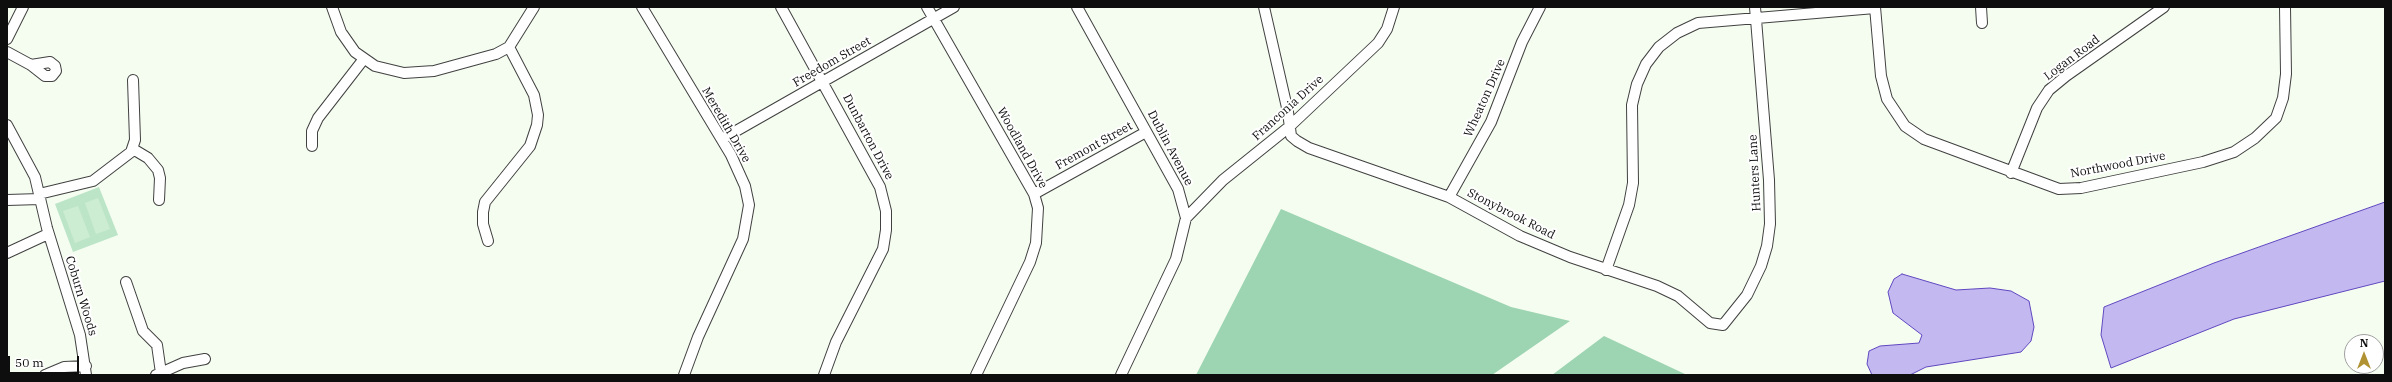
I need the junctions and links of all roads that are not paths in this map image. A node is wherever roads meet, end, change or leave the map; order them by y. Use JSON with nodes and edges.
{"nodes":[{"id":1,"x":332,"y":7,"type":"edge"},
{"id":2,"x":534,"y":7,"type":"edge"},
{"id":3,"x":642,"y":7,"type":"edge"},
{"id":4,"x":781,"y":7,"type":"edge"},
{"id":5,"x":927,"y":7,"type":"edge"},
{"id":6,"x":954,"y":7,"type":"edge"},
{"id":7,"x":1077,"y":7,"type":"edge"},
{"id":8,"x":1264,"y":7,"type":"edge"},
{"id":9,"x":1394,"y":7,"type":"edge"},
{"id":10,"x":1540,"y":7,"type":"edge"},
{"id":11,"x":1875,"y":7,"type":"edge"},
{"id":12,"x":1981,"y":7,"type":"edge"},
{"id":13,"x":2164,"y":7,"type":"edge"},
{"id":14,"x":2285,"y":7,"type":"edge"},
{"id":15,"x":19,"y":8,"type":"edge"},
{"id":16,"x":1756,"y":12,"type":"edge"},
{"id":17,"x":933,"y":18,"type":"junction"},
{"id":18,"x":1982,"y":23,"type":"dead end"},
{"id":19,"x":7,"y":39,"type":"edge"},
{"id":20,"x":509,"y":47,"type":"junction"},
{"id":21,"x":7,"y":52,"type":"edge"},
{"id":22,"x":363,"y":60,"type":"junction"},
{"id":23,"x":31,"y":65,"type":"dead end"},
{"id":24,"x":132,"y":80,"type":"dead end"},
{"id":25,"x":823,"y":81,"type":"junction"},
{"id":26,"x":7,"y":125,"type":"edge"},
{"id":27,"x":1288,"y":127,"type":"junction"},
{"id":28,"x":1146,"y":132,"type":"junction"},
{"id":29,"x":722,"y":139,"type":"junction"},
{"id":30,"x":312,"y":146,"type":"dead end"},
{"id":31,"x":133,"y":149,"type":"junction"},
{"id":32,"x":2011,"y":173,"type":"junction"},
{"id":33,"x":1034,"y":194,"type":"junction"},
{"id":34,"x":39,"y":196,"type":"junction"},
{"id":35,"x":1450,"y":197,"type":"junction"},
{"id":36,"x":7,"y":200,"type":"edge"},
{"id":37,"x":159,"y":200,"type":"dead end"},
{"id":38,"x":1186,"y":218,"type":"junction"},
{"id":39,"x":48,"y":234,"type":"junction"},
{"id":40,"x":488,"y":241,"type":"dead end"},
{"id":41,"x":7,"y":253,"type":"edge"},
{"id":42,"x":1606,"y":270,"type":"junction"},
{"id":43,"x":126,"y":282,"type":"dead end"},
{"id":44,"x":1723,"y":325,"type":"joint"},
{"id":45,"x":205,"y":359,"type":"dead end"},
{"id":46,"x":86,"y":371,"type":"edge"},
{"id":47,"x":159,"y":374,"type":"edge"},
{"id":48,"x":45,"y":375,"type":"edge"},
{"id":49,"x":684,"y":375,"type":"edge"},
{"id":50,"x":824,"y":375,"type":"edge"},
{"id":51,"x":976,"y":375,"type":"edge"},
{"id":52,"x":1121,"y":375,"type":"edge"}],
"edges":[{"from":1,"to":22,"type":"street"},
{"from":2,"to":20,"type":"street"},
{"from":3,"to":29,"type":"street","name":"Meredith Drive"},
{"from":4,"to":25,"type":"street","name":"Dunbarton Drive"},
{"from":5,"to":17,"type":"street","name":"Woodland Drive"},
{"from":6,"to":17,"type":"street","name":"Freedom Street"},
{"from":7,"to":28,"type":"street","name":"Dublin Avenue"},
{"from":8,"to":27,"type":"street"},
{"from":9,"to":27,"type":"street","name":"Franconia Drive"},
{"from":10,"to":35,"type":"street","name":"Wheaton Drive"},
{"from":11,"to":16,"type":"street"},
{"from":11,"to":32,"type":"street","name":"Northwood Drive"},
{"from":12,"to":18,"type":"street"},
{"from":13,"to":32,"type":"street","name":"Logan Road"},
{"from":14,"to":32,"type":"street","name":"Northwood Drive"},
{"from":15,"to":19,"type":"street"},
{"from":16,"to":42,"type":"street"},
{"from":16,"to":44,"type":"street","name":"Hunters Lane"},
{"from":17,"to":25,"type":"street","name":"Freedom Street"},
{"from":17,"to":33,"type":"street","name":"Woodland Drive"},
{"from":20,"to":22,"type":"street"},
{"from":20,"to":40,"type":"street"},
{"from":21,"to":23,"type":"street"},
{"from":22,"to":30,"type":"street"},
{"from":24,"to":31,"type":"street"},
{"from":25,"to":29,"type":"street","name":"Freedom Street"},
{"from":25,"to":50,"type":"street","name":"Dunbarton Drive"},
{"from":26,"to":34,"type":"street","name":"Coburn Woods"},
{"from":27,"to":35,"type":"street","name":"Stonybrook Road"},
{"from":27,"to":38,"type":"street","name":"Franconia Drive"},
{"from":28,"to":33,"type":"street","name":"Fremont Street"},
{"from":28,"to":38,"type":"street","name":"Dublin Avenue"},
{"from":29,"to":49,"type":"street","name":"Meredith Drive"},
{"from":31,"to":34,"type":"street"},
{"from":31,"to":37,"type":"street"},
{"from":33,"to":51,"type":"street","name":"Woodland Drive"},
{"from":34,"to":36,"type":"street"},
{"from":34,"to":39,"type":"street","name":"Coburn Woods"},
{"from":35,"to":42,"type":"street","name":"Stonybrook Road"},
{"from":38,"to":52,"type":"street","name":"Dublin Avenue"},
{"from":39,"to":41,"type":"street"},
{"from":39,"to":46,"type":"street","name":"Coburn Woods"},
{"from":42,"to":44,"type":"street","name":"Stonybrook Road"},
{"from":43,"to":47,"type":"street"},
{"from":45,"to":47,"type":"street"},
{"from":46,"to":48,"type":"street","name":"Coburn Woods"}]}
